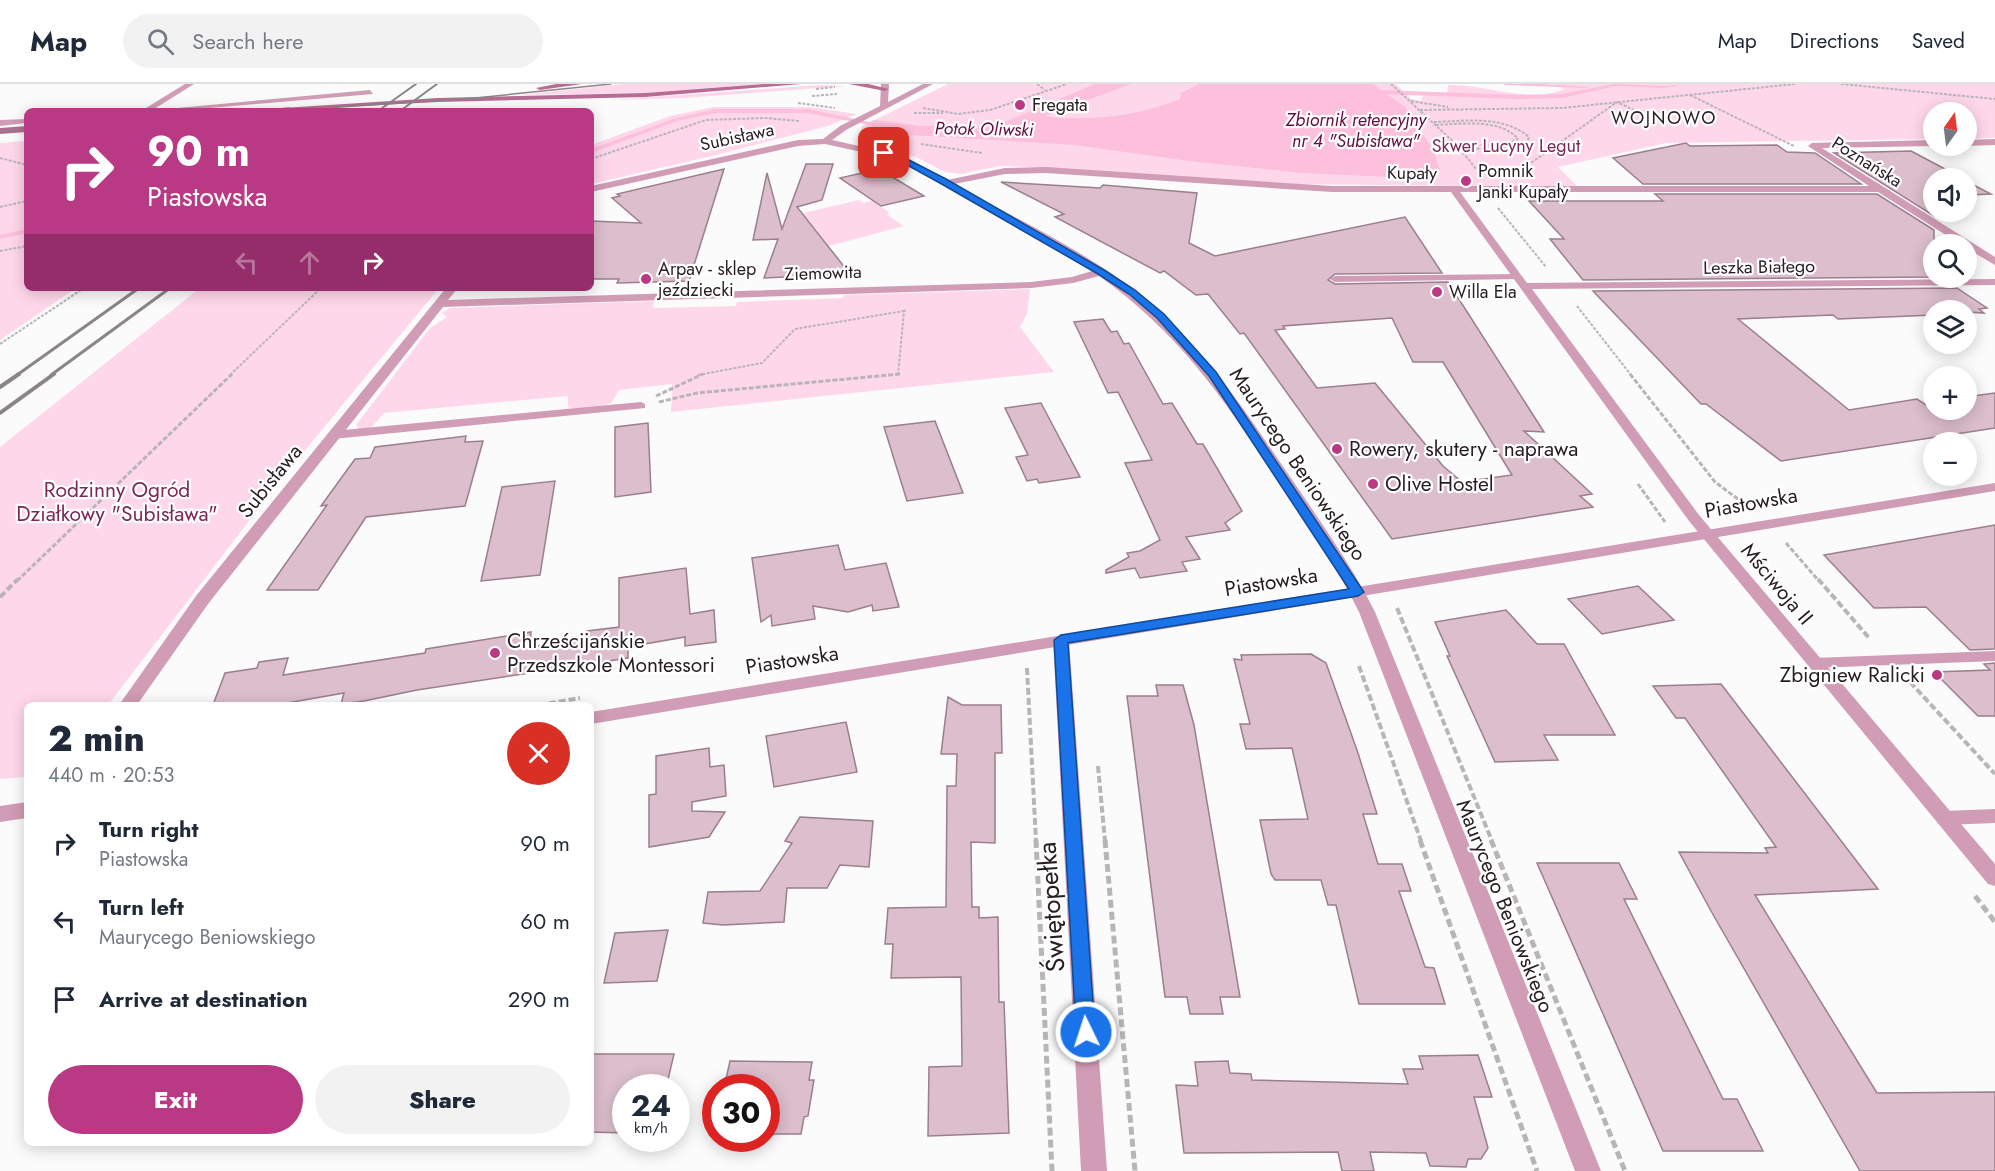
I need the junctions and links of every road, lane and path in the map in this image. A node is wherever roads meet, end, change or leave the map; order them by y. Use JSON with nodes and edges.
{"nodes":[{"id":1,"x":190,"y":84,"type":"edge"},
{"id":2,"x":578,"y":84,"type":"edge"},
{"id":3,"x":797,"y":84,"type":"edge"},
{"id":4,"x":853,"y":84,"type":"edge"},
{"id":5,"x":928,"y":84,"type":"edge"},
{"id":6,"x":1036,"y":84,"type":"edge"},
{"id":7,"x":1067,"y":84,"type":"edge"},
{"id":8,"x":1391,"y":84,"type":"edge"},
{"id":9,"x":1795,"y":84,"type":"edge"},
{"id":10,"x":1841,"y":84,"type":"edge"},
{"id":11,"x":885,"y":87,"type":"edge"},
{"id":12,"x":1045,"y":91,"type":"junction"},
{"id":13,"x":370,"y":92,"type":"dead end"},
{"id":14,"x":1689,"y":95,"type":"junction"},
{"id":15,"x":438,"y":99,"type":"junction"},
{"id":16,"x":1995,"y":99,"type":"edge"},
{"id":17,"x":789,"y":101,"type":"dead end"},
{"id":18,"x":1410,"y":101,"type":"junction"},
{"id":19,"x":1617,"y":102,"type":"junction"},
{"id":20,"x":884,"y":106,"type":"junction"},
{"id":21,"x":152,"y":108,"type":"edge"},
{"id":22,"x":182,"y":108,"type":"edge"},
{"id":23,"x":310,"y":108,"type":"edge"},
{"id":24,"x":921,"y":108,"type":"dead end"},
{"id":25,"x":838,"y":109,"type":"dead end"},
{"id":26,"x":1460,"y":109,"type":"junction"},
{"id":27,"x":1420,"y":110,"type":"junction"},
{"id":28,"x":1634,"y":110,"type":"dead end"},
{"id":29,"x":24,"y":121,"type":"edge"},
{"id":30,"x":807,"y":122,"type":"dead end"},
{"id":31,"x":1432,"y":122,"type":"junction"},
{"id":32,"x":0,"y":123,"type":"edge"},
{"id":33,"x":1436,"y":125,"type":"junction"},
{"id":34,"x":24,"y":129,"type":"edge"},
{"id":35,"x":0,"y":131,"type":"edge"},
{"id":36,"x":825,"y":141,"type":"junction"},
{"id":37,"x":1977,"y":142,"type":"edge"},
{"id":38,"x":1995,"y":142,"type":"edge"},
{"id":39,"x":1923,"y":143,"type":"edge"},
{"id":40,"x":1458,"y":145,"type":"junction"},
{"id":41,"x":1460,"y":149,"type":"junction"},
{"id":42,"x":1827,"y":157,"type":"junction"},
{"id":43,"x":0,"y":158,"type":"edge"},
{"id":44,"x":594,"y":158,"type":"edge"},
{"id":45,"x":24,"y":164,"type":"edge"},
{"id":46,"x":1519,"y":171,"type":"dead end"},
{"id":47,"x":1480,"y":173,"type":"dead end"},
{"id":48,"x":946,"y":183,"type":"junction"},
{"id":49,"x":594,"y":188,"type":"edge"},
{"id":50,"x":1879,"y":189,"type":"junction"},
{"id":51,"x":1454,"y":190,"type":"junction"},
{"id":52,"x":1495,"y":190,"type":"junction"},
{"id":53,"x":24,"y":202,"type":"edge"},
{"id":54,"x":0,"y":207,"type":"edge"},
{"id":55,"x":24,"y":247,"type":"edge"},
{"id":56,"x":0,"y":251,"type":"edge"},
{"id":57,"x":1995,"y":262,"type":"edge"},
{"id":58,"x":1101,"y":272,"type":"junction"},
{"id":59,"x":1335,"y":279,"type":"dead end"},
{"id":60,"x":1521,"y":282,"type":"junction"},
{"id":61,"x":1995,"y":282,"type":"edge"},
{"id":62,"x":1562,"y":286,"type":"junction"},
{"id":63,"x":80,"y":291,"type":"edge"},
{"id":64,"x":318,"y":291,"type":"edge"},
{"id":65,"x":449,"y":291,"type":"edge"},
{"id":66,"x":437,"y":304,"type":"junction"},
{"id":67,"x":914,"y":306,"type":"dead end"},
{"id":68,"x":904,"y":311,"type":"junction"},
{"id":69,"x":0,"y":344,"type":"edge"},
{"id":70,"x":641,"y":406,"type":"junction"},
{"id":71,"x":333,"y":435,"type":"junction"},
{"id":72,"x":1995,"y":487,"type":"edge"},
{"id":73,"x":1751,"y":510,"type":"dead end"},
{"id":74,"x":1708,"y":535,"type":"junction"},
{"id":75,"x":1358,"y":592,"type":"junction"},
{"id":76,"x":0,"y":597,"type":"edge"},
{"id":77,"x":1396,"y":607,"type":"dead end"},
{"id":78,"x":1061,"y":640,"type":"junction"},
{"id":79,"x":1995,"y":656,"type":"edge"},
{"id":80,"x":1358,"y":662,"type":"dead end"},
{"id":81,"x":1814,"y":663,"type":"junction"},
{"id":82,"x":1027,"y":668,"type":"dead end"},
{"id":83,"x":130,"y":702,"type":"edge"},
{"id":84,"x":594,"y":718,"type":"edge"},
{"id":85,"x":1096,"y":753,"type":"dead end"},
{"id":86,"x":24,"y":810,"type":"edge"},
{"id":87,"x":0,"y":814,"type":"edge"},
{"id":88,"x":1995,"y":816,"type":"edge"},
{"id":89,"x":1944,"y":818,"type":"junction"},
{"id":90,"x":1995,"y":878,"type":"edge"},
{"id":91,"x":1052,"y":1171,"type":"edge"},
{"id":92,"x":1094,"y":1171,"type":"edge"},
{"id":93,"x":1135,"y":1171,"type":"edge"},
{"id":94,"x":1537,"y":1171,"type":"edge"},
{"id":95,"x":1588,"y":1171,"type":"edge"},
{"id":96,"x":1625,"y":1171,"type":"edge"}],
"edges":[{"from":1,"to":21,"type":"street"},
{"from":2,"to":15,"type":"main road"},
{"from":3,"to":15,"type":"main road"},
{"from":4,"to":11,"type":"main road"},
{"from":5,"to":20,"type":"street","name":"Subisława"},
{"from":6,"to":12,"type":"path"},
{"from":7,"to":12,"type":"path"},
{"from":8,"to":18,"type":"path"},
{"from":9,"to":14,"type":"path"},
{"from":10,"to":16,"type":"path"},
{"from":11,"to":20,"type":"street"},
{"from":12,"to":24,"type":"path"},
{"from":13,"to":22,"type":"lane"},
{"from":14,"to":19,"type":"path"},
{"from":14,"to":42,"type":"path"},
{"from":15,"to":23,"type":"main road"},
{"from":17,"to":25,"type":"path"},
{"from":18,"to":26,"type":"path"},
{"from":18,"to":27,"type":"path"},
{"from":19,"to":26,"type":"path"},
{"from":19,"to":28,"type":"path"},
{"from":19,"to":46,"type":"path"},
{"from":20,"to":36,"type":"street","name":"Subisława"},
{"from":26,"to":27,"type":"path"},
{"from":27,"to":31,"type":"path"},
{"from":29,"to":32,"type":"street"},
{"from":30,"to":44,"type":"path"},
{"from":31,"to":33,"type":"path"},
{"from":31,"to":41,"type":"path"},
{"from":33,"to":40,"type":"path"},
{"from":33,"to":40,"type":"path"},
{"from":34,"to":35,"type":"main road"},
{"from":36,"to":48,"type":"street","name":"Maurycego Beniowskiego"},
{"from":36,"to":49,"type":"street","name":"Subisława"},
{"from":37,"to":38,"type":"street"},
{"from":39,"to":42,"type":"street","name":"Poznańska"},
{"from":40,"to":41,"type":"path"},
{"from":41,"to":47,"type":"path"},
{"from":42,"to":50,"type":"street","name":"Poznańska"},
{"from":43,"to":45,"type":"path"},
{"from":48,"to":51,"type":"street","name":"Kupały"},
{"from":48,"to":58,"type":"street","name":"Maurycego Beniowskiego"},
{"from":50,"to":52,"type":"street","name":"Kupały"},
{"from":50,"to":57,"type":"street","name":"Poznańska"},
{"from":51,"to":52,"type":"street","name":"Kupały"},
{"from":51,"to":60,"type":"street","name":"Mściwoja II"},
{"from":52,"to":62,"type":"path"},
{"from":53,"to":54,"type":"path"},
{"from":55,"to":56,"type":"path"},
{"from":58,"to":66,"type":"street","name":"Ziemowita"},
{"from":58,"to":75,"type":"street","name":"Maurycego Beniowskiego"},
{"from":59,"to":60,"type":"lane"},
{"from":60,"to":62,"type":"street","name":"Leszka Białego"},
{"from":60,"to":74,"type":"street","name":"Mściwoja II"},
{"from":61,"to":62,"type":"street","name":"Leszka Białego"},
{"from":62,"to":73,"type":"path"},
{"from":63,"to":69,"type":"path"},
{"from":64,"to":76,"type":"path"},
{"from":65,"to":66,"type":"street","name":"Subisława"},
{"from":66,"to":71,"type":"street","name":"Subisława"},
{"from":67,"to":68,"type":"path"},
{"from":68,"to":70,"type":"path"},
{"from":68,"to":70,"type":"path"},
{"from":70,"to":71,"type":"lane"},
{"from":71,"to":83,"type":"street","name":"Subisława"},
{"from":72,"to":74,"type":"street","name":"Piastowska"},
{"from":74,"to":75,"type":"street","name":"Piastowska"},
{"from":74,"to":81,"type":"street","name":"Mściwoja II"},
{"from":75,"to":78,"type":"street","name":"Piastowska"},
{"from":75,"to":95,"type":"street","name":"Maurycego Beniowskiego"},
{"from":77,"to":96,"type":"path"},
{"from":78,"to":84,"type":"street","name":"Piastowska"},
{"from":78,"to":92,"type":"street","name":"Świętopełka"},
{"from":79,"to":81,"type":"lane"},
{"from":80,"to":94,"type":"path"},
{"from":81,"to":89,"type":"street","name":"Mściwoja II"},
{"from":82,"to":91,"type":"path"},
{"from":85,"to":93,"type":"path"},
{"from":86,"to":87,"type":"street"},
{"from":88,"to":89,"type":"lane"},
{"from":89,"to":90,"type":"street","name":"Mściwoja II"}]}
